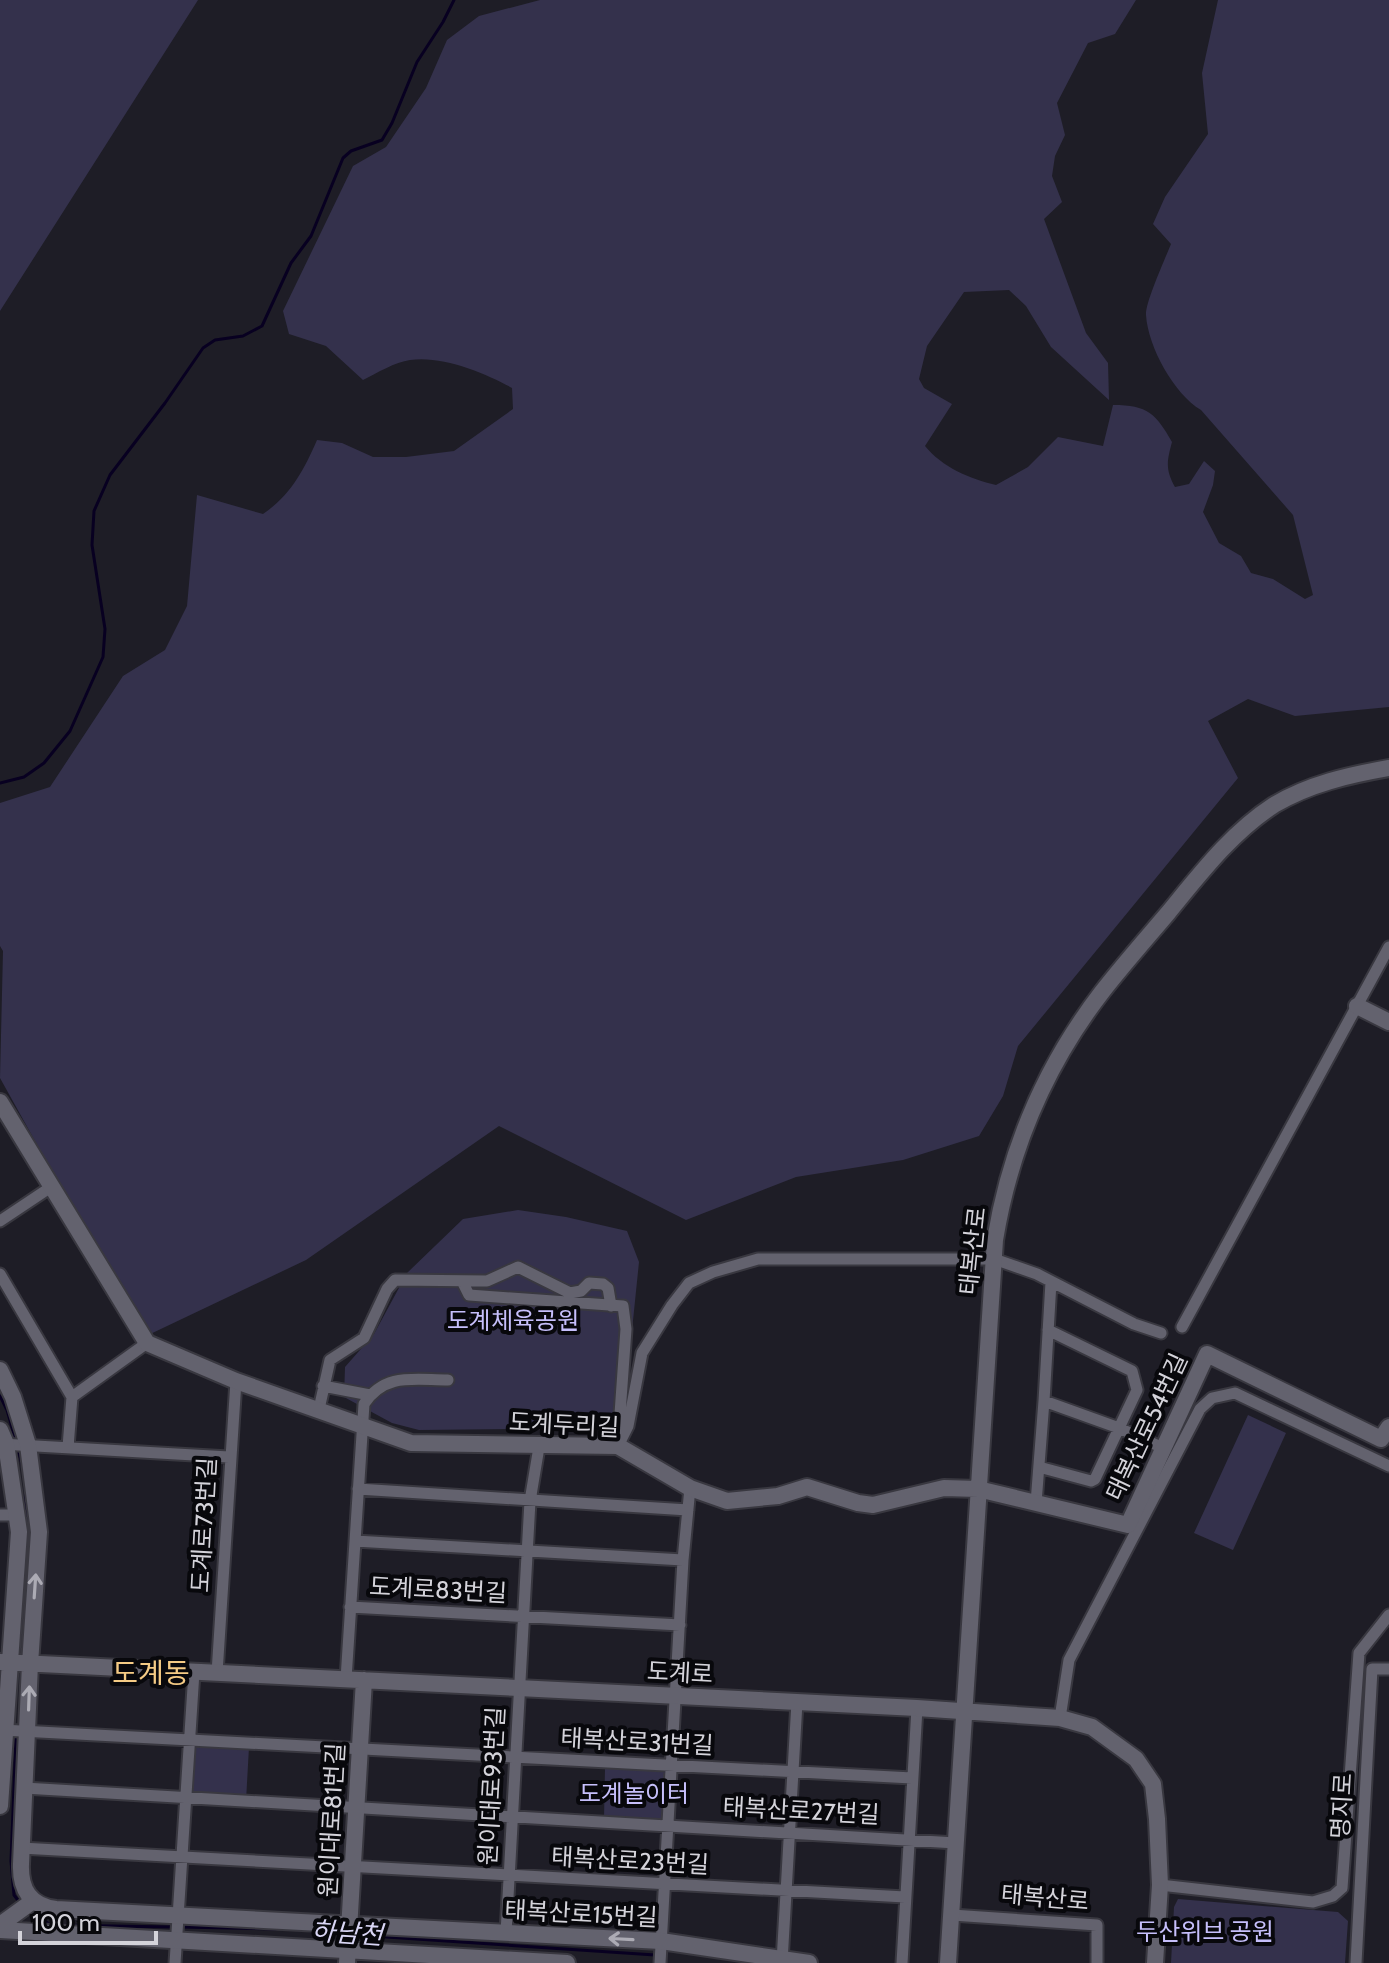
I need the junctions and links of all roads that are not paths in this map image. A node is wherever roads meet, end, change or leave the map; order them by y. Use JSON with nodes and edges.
{"nodes":[{"id":1,"x":1389,"y":768,"type":"edge"},
{"id":2,"x":1389,"y":947,"type":"edge"},
{"id":3,"x":1357,"y":1006,"type":"junction"},
{"id":4,"x":1389,"y":1022,"type":"edge"},
{"id":5,"x":0,"y":1102,"type":"edge"},
{"id":6,"x":51,"y":1187,"type":"junction"},
{"id":7,"x":0,"y":1221,"type":"edge"},
{"id":8,"x":994,"y":1259,"type":"junction"},
{"id":9,"x":0,"y":1274,"type":"edge"},
{"id":10,"x":462,"y":1281,"type":"junction"},
{"id":11,"x":1051,"y":1282,"type":"junction"},
{"id":12,"x":611,"y":1306,"type":"junction"},
{"id":13,"x":1182,"y":1327,"type":"dead end"},
{"id":14,"x":1048,"y":1330,"type":"junction"},
{"id":15,"x":1161,"y":1333,"type":"dead end"},
{"id":16,"x":147,"y":1343,"type":"junction"},
{"id":17,"x":0,"y":1370,"type":"edge"},
{"id":18,"x":448,"y":1380,"type":"dead end"},
{"id":19,"x":236,"y":1381,"type":"junction"},
{"id":20,"x":323,"y":1386,"type":"junction"},
{"id":21,"x":370,"y":1395,"type":"junction"},
{"id":22,"x":72,"y":1397,"type":"junction"},
{"id":23,"x":1044,"y":1401,"type":"junction"},
{"id":24,"x":319,"y":1409,"type":"junction"},
{"id":25,"x":365,"y":1427,"type":"junction"},
{"id":26,"x":1389,"y":1427,"type":"edge"},
{"id":27,"x":1119,"y":1428,"type":"junction"},
{"id":28,"x":11,"y":1442,"type":"edge"},
{"id":29,"x":618,"y":1446,"type":"junction"},
{"id":30,"x":68,"y":1447,"type":"junction"},
{"id":31,"x":539,"y":1447,"type":"junction"},
{"id":32,"x":1163,"y":1448,"type":"junction"},
{"id":33,"x":229,"y":1457,"type":"junction"},
{"id":34,"x":1389,"y":1466,"type":"edge"},
{"id":35,"x":1039,"y":1467,"type":"junction"},
{"id":36,"x":690,"y":1488,"type":"junction"},
{"id":37,"x":358,"y":1489,"type":"junction"},
{"id":38,"x":978,"y":1489,"type":"junction"},
{"id":39,"x":530,"y":1501,"type":"junction"},
{"id":40,"x":1036,"y":1503,"type":"junction"},
{"id":41,"x":688,"y":1510,"type":"junction"},
{"id":42,"x":12,"y":1521,"type":"edge"},
{"id":43,"x":39,"y":1532,"type":"junction"},
{"id":44,"x":355,"y":1541,"type":"junction"},
{"id":45,"x":527,"y":1551,"type":"junction"},
{"id":46,"x":683,"y":1560,"type":"junction"},
{"id":47,"x":7,"y":1584,"type":"edge"},
{"id":48,"x":350,"y":1607,"type":"junction"},
{"id":49,"x":1389,"y":1615,"type":"edge"},
{"id":50,"x":524,"y":1617,"type":"junction"},
{"id":51,"x":680,"y":1625,"type":"junction"},
{"id":52,"x":4,"y":1662,"type":"edge"},
{"id":53,"x":30,"y":1664,"type":"junction"},
{"id":54,"x":1389,"y":1669,"type":"edge"},
{"id":55,"x":194,"y":1672,"type":"junction"},
{"id":56,"x":217,"y":1673,"type":"junction"},
{"id":57,"x":346,"y":1679,"type":"junction"},
{"id":58,"x":364,"y":1680,"type":"junction"},
{"id":59,"x":520,"y":1688,"type":"junction"},
{"id":60,"x":676,"y":1697,"type":"junction"},
{"id":61,"x":797,"y":1702,"type":"junction"},
{"id":62,"x":917,"y":1708,"type":"junction"},
{"id":63,"x":964,"y":1711,"type":"junction"},
{"id":64,"x":1060,"y":1718,"type":"junction"},
{"id":65,"x":2,"y":1730,"type":"edge"},
{"id":66,"x":28,"y":1731,"type":"junction"},
{"id":67,"x":188,"y":1739,"type":"junction"},
{"id":68,"x":360,"y":1750,"type":"junction"},
{"id":69,"x":515,"y":1758,"type":"junction"},
{"id":70,"x":672,"y":1766,"type":"junction"},
{"id":71,"x":793,"y":1772,"type":"junction"},
{"id":72,"x":912,"y":1778,"type":"junction"},
{"id":73,"x":24,"y":1788,"type":"junction"},
{"id":74,"x":185,"y":1799,"type":"junction"},
{"id":75,"x":0,"y":1806,"type":"edge"},
{"id":76,"x":356,"y":1809,"type":"junction"},
{"id":77,"x":512,"y":1817,"type":"junction"},
{"id":78,"x":668,"y":1826,"type":"junction"},
{"id":79,"x":789,"y":1833,"type":"junction"},
{"id":80,"x":908,"y":1839,"type":"junction"},
{"id":81,"x":956,"y":1843,"type":"junction"},
{"id":82,"x":21,"y":1848,"type":"junction"},
{"id":83,"x":182,"y":1858,"type":"junction"},
{"id":84,"x":353,"y":1867,"type":"junction"},
{"id":85,"x":509,"y":1876,"type":"junction"},
{"id":86,"x":664,"y":1885,"type":"junction"},
{"id":87,"x":1160,"y":1885,"type":"junction"},
{"id":88,"x":785,"y":1891,"type":"junction"},
{"id":89,"x":905,"y":1897,"type":"junction"},
{"id":90,"x":26,"y":1906,"type":"junction"},
{"id":91,"x":952,"y":1915,"type":"junction"},
{"id":92,"x":178,"y":1918,"type":"junction"},
{"id":93,"x":0,"y":1928,"type":"edge"},
{"id":94,"x":506,"y":1933,"type":"junction"},
{"id":95,"x":176,"y":1938,"type":"junction"},
{"id":96,"x":661,"y":1941,"type":"junction"},
{"id":97,"x":349,"y":1942,"type":"edge"},
{"id":98,"x":504,"y":1961,"type":"edge"},
{"id":99,"x":782,"y":1961,"type":"edge"},
{"id":100,"x":175,"y":1963,"type":"edge"},
{"id":101,"x":567,"y":1963,"type":"edge"},
{"id":102,"x":660,"y":1963,"type":"edge"},
{"id":103,"x":809,"y":1963,"type":"edge"},
{"id":104,"x":902,"y":1963,"type":"edge"},
{"id":105,"x":948,"y":1963,"type":"edge"},
{"id":106,"x":1097,"y":1963,"type":"edge"},
{"id":107,"x":1155,"y":1963,"type":"edge"},
{"id":108,"x":1356,"y":1963,"type":"edge"}],
"edges":[{"from":1,"to":8,"type":"street","name":"태복산로"},
{"from":2,"to":3,"type":"street"},
{"from":3,"to":4,"type":"street"},
{"from":3,"to":13,"type":"street"},
{"from":5,"to":6,"type":"street"},
{"from":6,"to":7,"type":"street"},
{"from":6,"to":16,"type":"street"},
{"from":8,"to":11,"type":"street"},
{"from":8,"to":29,"type":"street"},
{"from":8,"to":38,"type":"street","name":"태복산로"},
{"from":9,"to":22,"type":"street"},
{"from":10,"to":12,"type":"street"},
{"from":10,"to":12,"type":"street"},
{"from":10,"to":20,"type":"street"},
{"from":11,"to":14,"type":"street"},
{"from":11,"to":15,"type":"street"},
{"from":12,"to":29,"type":"street"},
{"from":14,"to":23,"type":"street"},
{"from":14,"to":27,"type":"street"},
{"from":16,"to":19,"type":"street","name":"도계두리길"},
{"from":16,"to":22,"type":"street"},
{"from":17,"to":28,"type":"street"},
{"from":18,"to":21,"type":"street"},
{"from":19,"to":24,"type":"street","name":"도계두리길"},
{"from":19,"to":33,"type":"street","name":"도계로73번길"},
{"from":20,"to":21,"type":"street"},
{"from":20,"to":24,"type":"street"},
{"from":21,"to":25,"type":"street","name":"도계로83번길"},
{"from":22,"to":30,"type":"street"},
{"from":23,"to":27,"type":"street"},
{"from":23,"to":35,"type":"street"},
{"from":24,"to":25,"type":"street","name":"도계두리길"},
{"from":25,"to":31,"type":"street","name":"도계두리길"},
{"from":25,"to":37,"type":"street","name":"도계로83번길"},
{"from":26,"to":32,"type":"street","name":"태복산로54번길"},
{"from":27,"to":32,"type":"street"},
{"from":27,"to":35,"type":"street"},
{"from":28,"to":30,"type":"street"},
{"from":28,"to":42,"type":"street"},
{"from":28,"to":43,"type":"street"},
{"from":29,"to":31,"type":"street","name":"도계두리길"},
{"from":29,"to":36,"type":"street","name":"도계두리길"},
{"from":30,"to":33,"type":"street"},
{"from":31,"to":39,"type":"street","name":"원이대로93번길"},
{"from":32,"to":40,"type":"street","name":"태복산로54번길"},
{"from":33,"to":56,"type":"street","name":"도계로73번길"},
{"from":34,"to":64,"type":"street"},
{"from":35,"to":40,"type":"street"},
{"from":36,"to":38,"type":"street","name":"도계두리길"},
{"from":36,"to":41,"type":"street"},
{"from":37,"to":39,"type":"street"},
{"from":37,"to":44,"type":"street","name":"도계로83번길"},
{"from":38,"to":40,"type":"street","name":"태복산로54번길"},
{"from":38,"to":63,"type":"street","name":"태복산로"},
{"from":39,"to":41,"type":"street"},
{"from":39,"to":45,"type":"street","name":"원이대로93번길"},
{"from":41,"to":46,"type":"street"},
{"from":42,"to":43,"type":"street"},
{"from":42,"to":47,"type":"street"},
{"from":53,"to":43,"type":"street","one_way":true},
{"from":44,"to":45,"type":"street","name":"도계로83번길"},
{"from":44,"to":48,"type":"street","name":"도계로83번길"},
{"from":45,"to":46,"type":"street","name":"도계로83번길"},
{"from":45,"to":50,"type":"street","name":"원이대로93번길"},
{"from":46,"to":51,"type":"street"},
{"from":47,"to":52,"type":"street"},
{"from":48,"to":50,"type":"street","name":"도계로83번길"},
{"from":48,"to":57,"type":"street","name":"도계로83번길"},
{"from":49,"to":87,"type":"street"},
{"from":50,"to":51,"type":"street","name":"도계로83번길"},
{"from":50,"to":59,"type":"street","name":"원이대로93번길"},
{"from":51,"to":60,"type":"street"},
{"from":52,"to":53,"type":"street","name":"도계로"},
{"from":52,"to":65,"type":"street"},
{"from":53,"to":55,"type":"street","name":"도계로"},
{"from":66,"to":53,"type":"street","one_way":true},
{"from":54,"to":108,"type":"street","name":"명지로"},
{"from":55,"to":56,"type":"street","name":"도계로"},
{"from":55,"to":67,"type":"street"},
{"from":56,"to":57,"type":"street","name":"도계로"},
{"from":57,"to":58,"type":"street","name":"도계로"},
{"from":58,"to":59,"type":"street","name":"도계로"},
{"from":58,"to":68,"type":"street","name":"원이대로81번길"},
{"from":59,"to":60,"type":"street","name":"도계로"},
{"from":59,"to":69,"type":"street","name":"원이대로93번길"},
{"from":60,"to":61,"type":"street","name":"도계로"},
{"from":60,"to":70,"type":"street"},
{"from":61,"to":62,"type":"street","name":"도계로"},
{"from":61,"to":71,"type":"street"},
{"from":62,"to":63,"type":"street","name":"도계로"},
{"from":62,"to":72,"type":"street"},
{"from":63,"to":64,"type":"street","name":"도계로"},
{"from":63,"to":81,"type":"street","name":"태복산로"},
{"from":64,"to":87,"type":"street","name":"도계로"},
{"from":65,"to":66,"type":"street","name":"태복산로31번길"},
{"from":65,"to":75,"type":"street"},
{"from":66,"to":67,"type":"street","name":"태복산로31번길"},
{"from":66,"to":73,"type":"street"},
{"from":67,"to":68,"type":"street","name":"태복산로31번길"},
{"from":67,"to":74,"type":"street"},
{"from":68,"to":69,"type":"street","name":"태복산로31번길"},
{"from":68,"to":76,"type":"street","name":"원이대로81번길"},
{"from":69,"to":70,"type":"street","name":"태복산로31번길"},
{"from":69,"to":77,"type":"street","name":"원이대로93번길"},
{"from":70,"to":71,"type":"street","name":"태복산로31번길"},
{"from":70,"to":78,"type":"street"},
{"from":71,"to":72,"type":"street","name":"태복산로31번길"},
{"from":71,"to":79,"type":"street"},
{"from":72,"to":80,"type":"street"},
{"from":73,"to":74,"type":"street","name":"태복산로27번길"},
{"from":73,"to":82,"type":"street"},
{"from":74,"to":76,"type":"street","name":"태복산로27번길"},
{"from":74,"to":83,"type":"street"},
{"from":76,"to":77,"type":"street","name":"태복산로27번길"},
{"from":76,"to":84,"type":"street","name":"원이대로81번길"},
{"from":77,"to":78,"type":"street","name":"태복산로27번길"},
{"from":77,"to":85,"type":"street","name":"원이대로93번길"},
{"from":78,"to":79,"type":"street","name":"태복산로27번길"},
{"from":78,"to":86,"type":"street"},
{"from":79,"to":80,"type":"street","name":"태복산로27번길"},
{"from":79,"to":88,"type":"street"},
{"from":80,"to":81,"type":"street","name":"태복산로27번길"},
{"from":80,"to":89,"type":"street"},
{"from":81,"to":91,"type":"street","name":"태복산로"},
{"from":82,"to":83,"type":"street","name":"태복산로23번길"},
{"from":82,"to":90,"type":"street"},
{"from":83,"to":84,"type":"street","name":"태복산로23번길"},
{"from":83,"to":92,"type":"street"},
{"from":84,"to":85,"type":"street","name":"태복산로23번길"},
{"from":84,"to":97,"type":"street","name":"원이대로81번길"},
{"from":85,"to":86,"type":"street","name":"태복산로23번길"},
{"from":85,"to":94,"type":"street","name":"원이대로93번길"},
{"from":86,"to":88,"type":"street","name":"태복산로23번길"},
{"from":86,"to":96,"type":"street"},
{"from":87,"to":107,"type":"street","name":"도계로"},
{"from":88,"to":89,"type":"street","name":"태복산로23번길"},
{"from":88,"to":99,"type":"street"},
{"from":89,"to":104,"type":"street"},
{"from":90,"to":92,"type":"street"},
{"from":90,"to":93,"type":"street"},
{"from":91,"to":105,"type":"street","name":"태복산로"},
{"from":91,"to":106,"type":"street","name":"태복산로"},
{"from":92,"to":95,"type":"street"},
{"from":92,"to":97,"type":"street"},
{"from":93,"to":95,"type":"street"},
{"from":96,"to":94,"type":"street","name":"태복산로15번길","one_way":true},
{"from":94,"to":97,"type":"street","name":"태복산로15번길"},
{"from":95,"to":97,"type":"street"},
{"from":95,"to":100,"type":"street"},
{"from":96,"to":99,"type":"street","name":"태복산로15번길"},
{"from":96,"to":102,"type":"street"},
{"from":97,"to":98,"type":"street"},
{"from":98,"to":101,"type":"street"},
{"from":99,"to":103,"type":"street","name":"태복산로15번길"}]}
